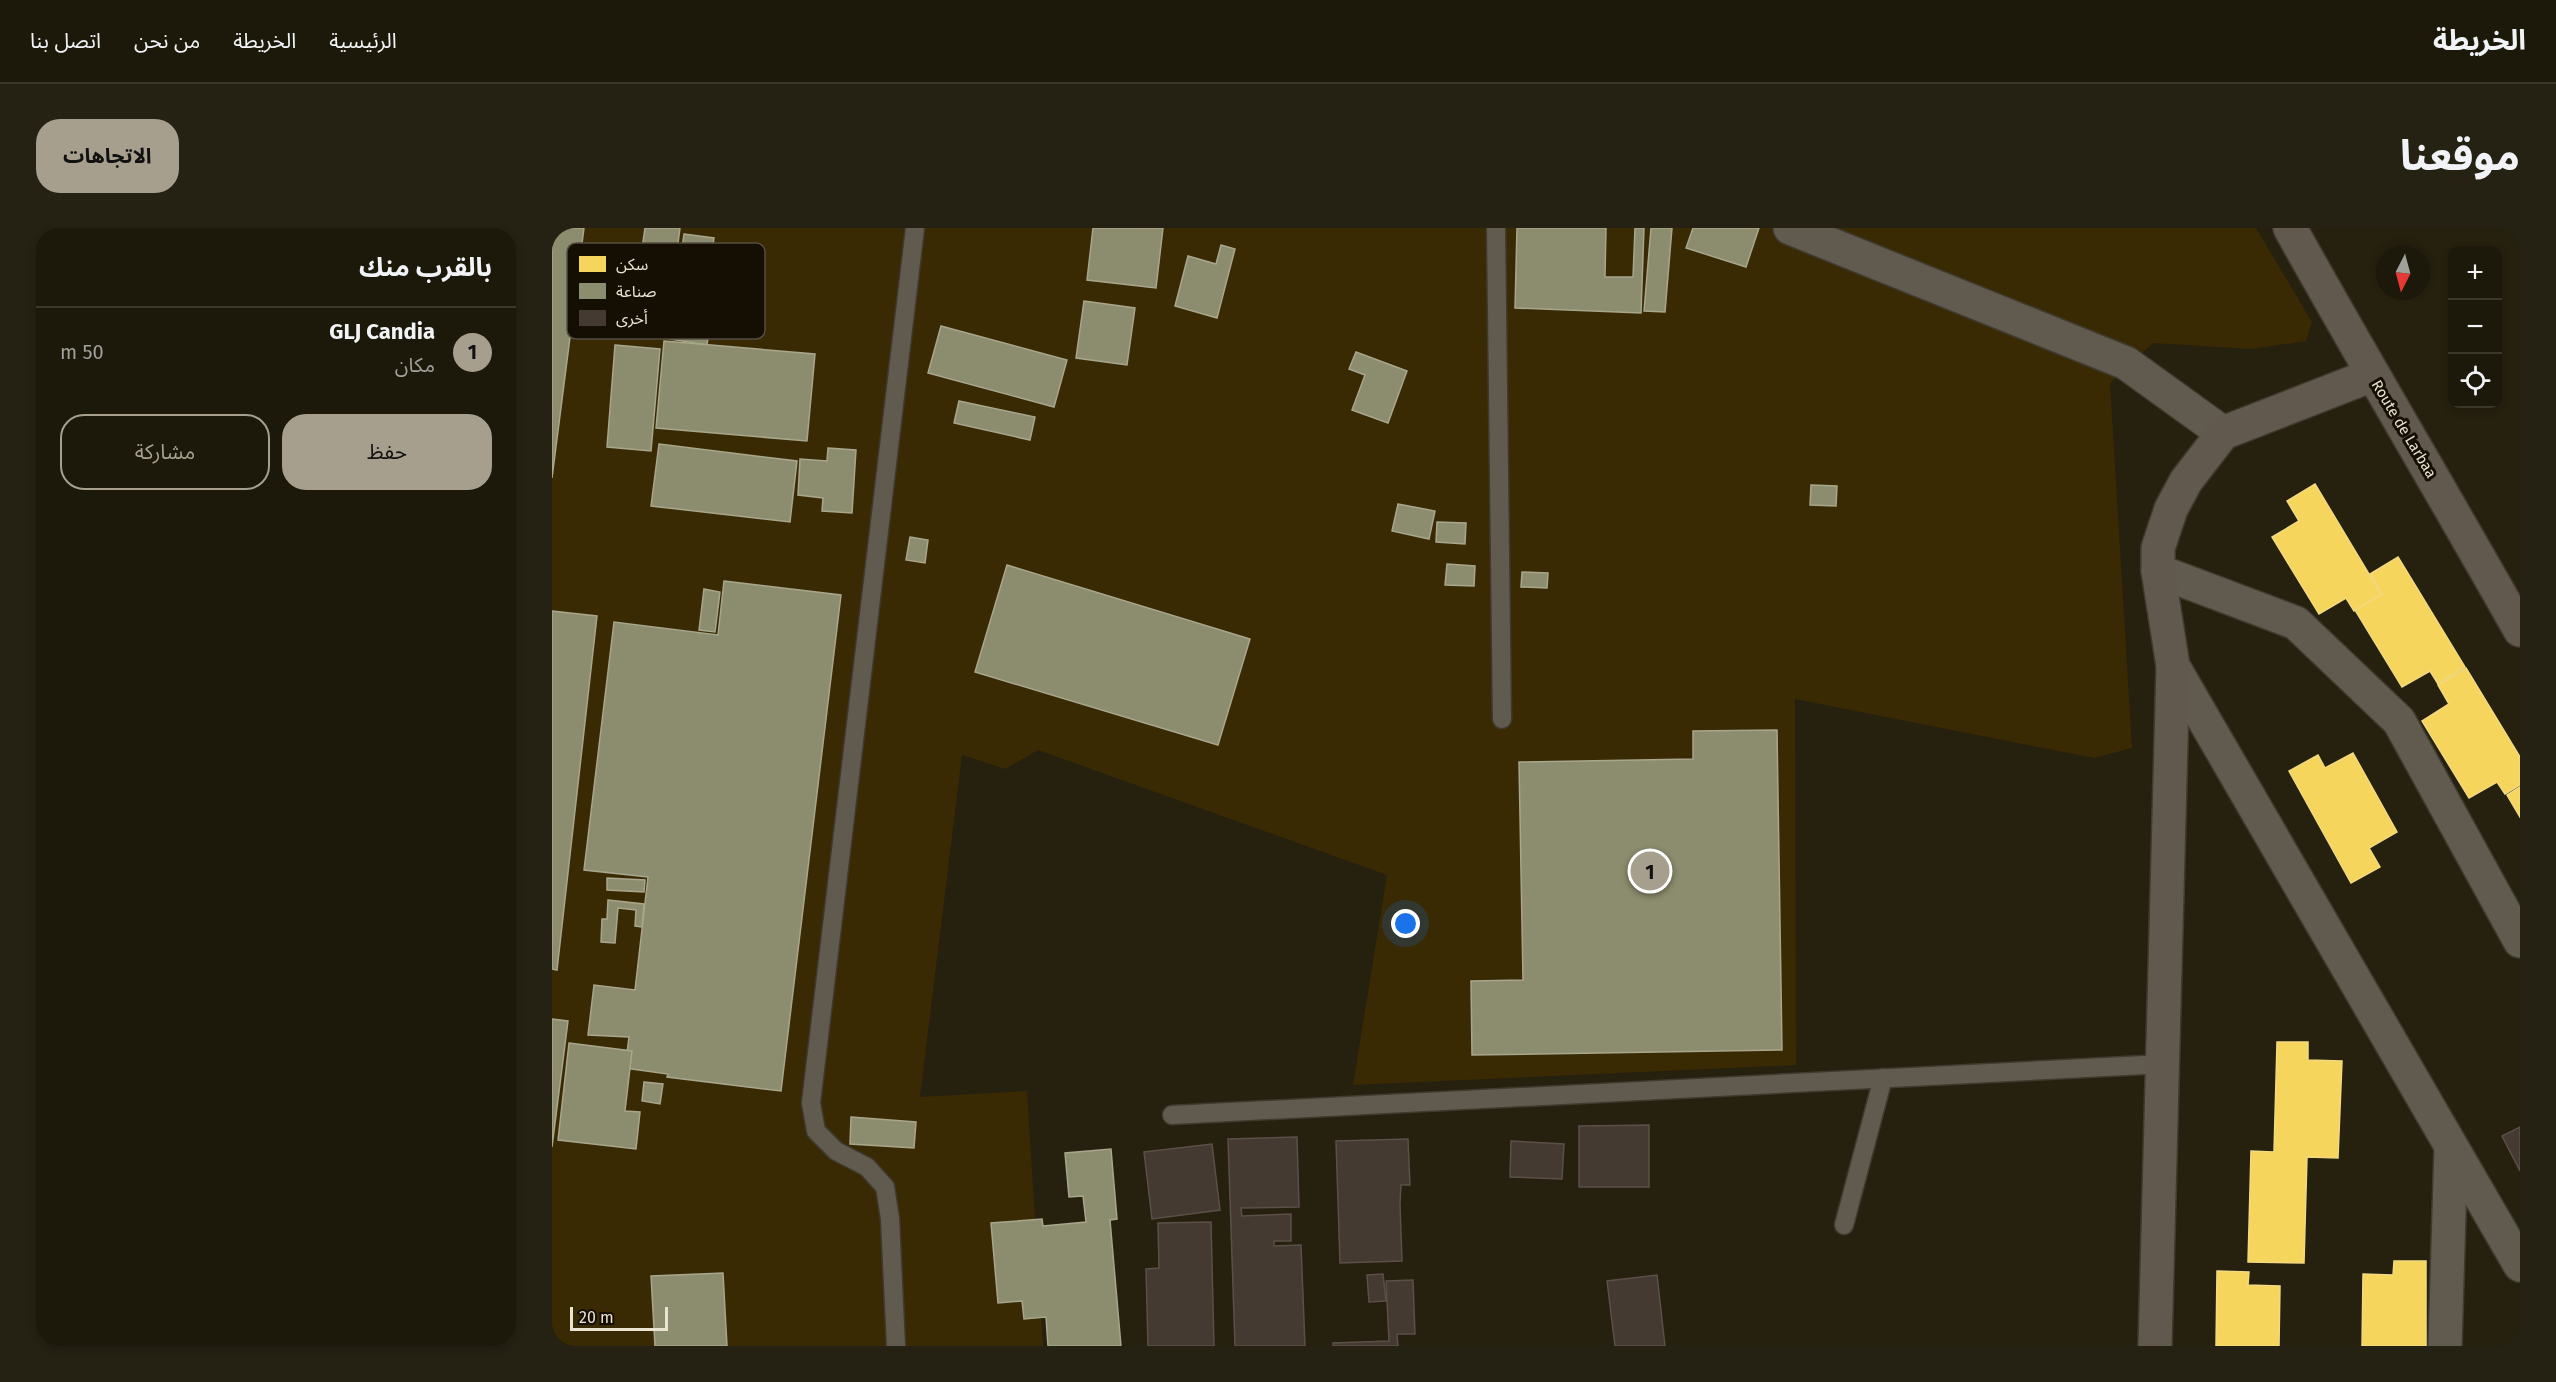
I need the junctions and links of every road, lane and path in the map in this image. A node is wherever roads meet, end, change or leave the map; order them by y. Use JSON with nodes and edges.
{"nodes":[{"id":1,"x":915,"y":228,"type":"edge"},
{"id":2,"x":1496,"y":228,"type":"edge"},
{"id":3,"x":1790,"y":228,"type":"edge"},
{"id":4,"x":2290,"y":228,"type":"edge"},
{"id":5,"x":2372,"y":375,"type":"junction"},
{"id":6,"x":2223,"y":433,"type":"junction"},
{"id":7,"x":2158,"y":570,"type":"junction"},
{"id":8,"x":2520,"y":630,"type":"edge"},
{"id":9,"x":2173,"y":666,"type":"junction"},
{"id":10,"x":1502,"y":719,"type":"dead end"},
{"id":11,"x":2520,"y":941,"type":"edge"},
{"id":12,"x":2163,"y":1064,"type":"junction"},
{"id":13,"x":1883,"y":1078,"type":"junction"},
{"id":14,"x":1172,"y":1115,"type":"dead end"},
{"id":15,"x":2451,"y":1147,"type":"junction"},
{"id":16,"x":1844,"y":1225,"type":"dead end"},
{"id":17,"x":2520,"y":1265,"type":"edge"},
{"id":18,"x":896,"y":1346,"type":"edge"},
{"id":19,"x":2155,"y":1346,"type":"edge"},
{"id":20,"x":2445,"y":1346,"type":"edge"}],
"edges":[{"from":1,"to":18,"type":"lane"},
{"from":2,"to":10,"type":"lane"},
{"from":3,"to":6,"type":"street"},
{"from":4,"to":5,"type":"street","name":"Route de Larbaa"},
{"from":5,"to":6,"type":"street"},
{"from":5,"to":8,"type":"street","name":"Route de Larbaa"},
{"from":6,"to":7,"type":"street"},
{"from":7,"to":9,"type":"street"},
{"from":7,"to":11,"type":"street"},
{"from":9,"to":12,"type":"street"},
{"from":9,"to":15,"type":"street"},
{"from":12,"to":13,"type":"lane"},
{"from":12,"to":19,"type":"street"},
{"from":13,"to":14,"type":"lane"},
{"from":13,"to":16,"type":"lane"},
{"from":15,"to":17,"type":"street"},
{"from":15,"to":20,"type":"street"}]}
